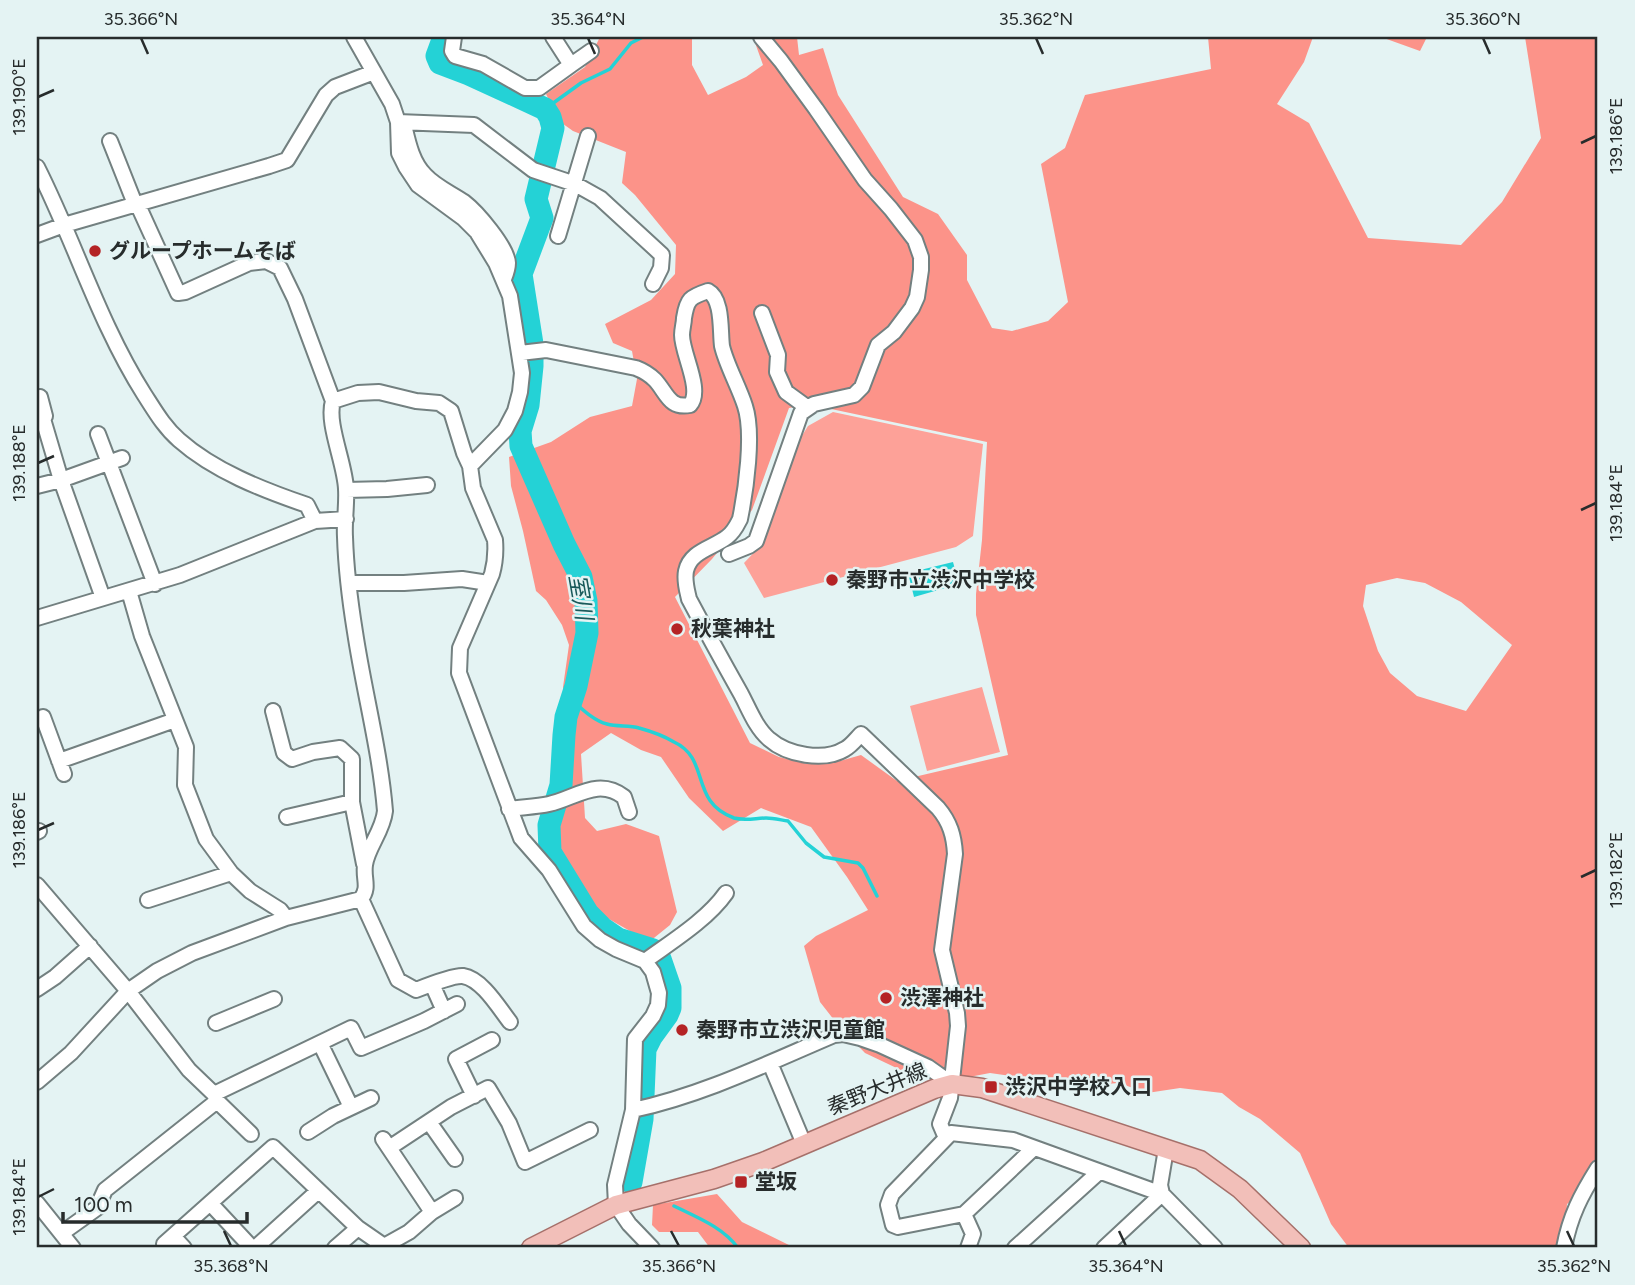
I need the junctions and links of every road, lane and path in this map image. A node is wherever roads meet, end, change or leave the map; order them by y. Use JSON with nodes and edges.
{"nodes":[{"id":1,"x":354,"y":37,"type":"edge"},
{"id":2,"x":454,"y":37,"type":"edge"},
{"id":3,"x":553,"y":37,"type":"edge"},
{"id":4,"x":761,"y":37,"type":"edge"},
{"id":5,"x":591,"y":51,"type":"dead end"},
{"id":6,"x":571,"y":65,"type":"junction"},
{"id":7,"x":374,"y":72,"type":"junction"},
{"id":8,"x":401,"y":122,"type":"junction"},
{"id":9,"x":588,"y":136,"type":"dead end"},
{"id":10,"x":110,"y":141,"type":"dead end"},
{"id":11,"x":37,"y":167,"type":"edge"},
{"id":12,"x":575,"y":184,"type":"junction"},
{"id":13,"x":136,"y":204,"type":"junction"},
{"id":14,"x":64,"y":225,"type":"junction"},
{"id":15,"x":37,"y":235,"type":"edge"},
{"id":16,"x":558,"y":236,"type":"dead end"},
{"id":17,"x":653,"y":284,"type":"dead end"},
{"id":18,"x":762,"y":313,"type":"dead end"},
{"id":19,"x":523,"y":352,"type":"junction"},
{"id":20,"x":40,"y":397,"type":"dead end"},
{"id":21,"x":333,"y":401,"type":"junction"},
{"id":22,"x":808,"y":408,"type":"junction"},
{"id":23,"x":40,"y":420,"type":"edge"},
{"id":24,"x":98,"y":434,"type":"dead end"},
{"id":25,"x":115,"y":461,"type":"junction"},
{"id":26,"x":470,"y":466,"type":"junction"},
{"id":27,"x":61,"y":480,"type":"junction"},
{"id":28,"x":427,"y":485,"type":"dead end"},
{"id":29,"x":37,"y":486,"type":"edge"},
{"id":30,"x":346,"y":490,"type":"junction"},
{"id":31,"x":346,"y":519,"type":"junction"},
{"id":32,"x":315,"y":521,"type":"junction"},
{"id":33,"x":722,"y":540,"type":"junction"},
{"id":34,"x":350,"y":583,"type":"junction"},
{"id":35,"x":488,"y":583,"type":"junction"},
{"id":36,"x":155,"y":584,"type":"junction"},
{"id":37,"x":130,"y":591,"type":"junction"},
{"id":38,"x":103,"y":598,"type":"junction"},
{"id":39,"x":37,"y":618,"type":"edge"},
{"id":40,"x":272,"y":711,"type":"dead end"},
{"id":41,"x":43,"y":716,"type":"dead end"},
{"id":42,"x":175,"y":720,"type":"junction"},
{"id":43,"x":352,"y":802,"type":"junction"},
{"id":44,"x":509,"y":809,"type":"junction"},
{"id":45,"x":629,"y":812,"type":"dead end"},
{"id":46,"x":287,"y":817,"type":"dead end"},
{"id":47,"x":365,"y":865,"type":"junction"},
{"id":48,"x":231,"y":873,"type":"junction"},
{"id":49,"x":37,"y":885,"type":"edge"},
{"id":50,"x":726,"y":893,"type":"dead end"},
{"id":51,"x":360,"y":898,"type":"junction"},
{"id":52,"x":148,"y":900,"type":"dead end"},
{"id":53,"x":286,"y":918,"type":"junction"},
{"id":54,"x":90,"y":946,"type":"junction"},
{"id":55,"x":647,"y":960,"type":"junction"},
{"id":56,"x":432,"y":984,"type":"junction"},
{"id":57,"x":37,"y":989,"type":"edge"},
{"id":58,"x":128,"y":991,"type":"junction"},
{"id":59,"x":274,"y":999,"type":"dead end"},
{"id":60,"x":510,"y":1022,"type":"dead end"},
{"id":61,"x":216,"y":1023,"type":"dead end"},
{"id":62,"x":492,"y":1040,"type":"dead end"},
{"id":63,"x":320,"y":1043,"type":"junction"},
{"id":64,"x":770,"y":1063,"type":"junction"},
{"id":65,"x":37,"y":1082,"type":"edge"},
{"id":66,"x":952,"y":1084,"type":"junction"},
{"id":67,"x":474,"y":1096,"type":"junction"},
{"id":68,"x":216,"y":1098,"type":"junction"},
{"id":69,"x":371,"y":1098,"type":"dead end"},
{"id":70,"x":351,"y":1107,"type":"junction"},
{"id":71,"x":635,"y":1109,"type":"junction"},
{"id":72,"x":429,"y":1122,"type":"junction"},
{"id":73,"x":590,"y":1130,"type":"dead end"},
{"id":74,"x":308,"y":1132,"type":"dead end"},
{"id":75,"x":251,"y":1134,"type":"dead end"},
{"id":76,"x":946,"y":1138,"type":"junction"},
{"id":77,"x":804,"y":1144,"type":"junction"},
{"id":78,"x":1034,"y":1148,"type":"junction"},
{"id":79,"x":1166,"y":1149,"type":"junction"},
{"id":80,"x":455,"y":1159,"type":"dead end"},
{"id":81,"x":1598,"y":1168,"type":"edge"},
{"id":82,"x":1099,"y":1172,"type":"junction"},
{"id":83,"x":318,"y":1191,"type":"junction"},
{"id":84,"x":1162,"y":1195,"type":"junction"},
{"id":85,"x":455,"y":1198,"type":"dead end"},
{"id":86,"x":210,"y":1203,"type":"junction"},
{"id":87,"x":37,"y":1204,"type":"edge"},
{"id":88,"x":616,"y":1205,"type":"junction"},
{"id":89,"x":432,"y":1212,"type":"junction"},
{"id":90,"x":964,"y":1214,"type":"junction"},
{"id":91,"x":358,"y":1228,"type":"junction"},
{"id":92,"x":62,"y":1233,"type":"junction"},
{"id":93,"x":1207,"y":1246,"type":"edge"},
{"id":94,"x":384,"y":1247,"type":"edge"},
{"id":95,"x":73,"y":1248,"type":"edge"},
{"id":96,"x":184,"y":1248,"type":"edge"},
{"id":97,"x":254,"y":1248,"type":"edge"},
{"id":98,"x":335,"y":1248,"type":"edge"},
{"id":99,"x":531,"y":1248,"type":"edge"},
{"id":100,"x":652,"y":1248,"type":"edge"},
{"id":101,"x":968,"y":1248,"type":"edge"},
{"id":102,"x":1015,"y":1248,"type":"edge"},
{"id":103,"x":1104,"y":1248,"type":"edge"},
{"id":104,"x":1301,"y":1248,"type":"edge"},
{"id":105,"x":1564,"y":1248,"type":"edge"}],
"edges":[{"from":1,"to":7,"type":"street"},
{"from":2,"to":6,"type":"street"},
{"from":3,"to":6,"type":"street"},
{"from":4,"to":22,"type":"street"},
{"from":5,"to":6,"type":"street"},
{"from":7,"to":8,"type":"street"},
{"from":7,"to":13,"type":"street"},
{"from":8,"to":12,"type":"street"},
{"from":8,"to":19,"type":"street"},
{"from":9,"to":12,"type":"street"},
{"from":10,"to":13,"type":"street"},
{"from":11,"to":14,"type":"street"},
{"from":12,"to":16,"type":"street"},
{"from":12,"to":17,"type":"street"},
{"from":13,"to":14,"type":"street"},
{"from":13,"to":21,"type":"street"},
{"from":14,"to":15,"type":"street"},
{"from":14,"to":32,"type":"street"},
{"from":18,"to":22,"type":"street"},
{"from":19,"to":26,"type":"street"},
{"from":19,"to":33,"type":"street"},
{"from":20,"to":23,"type":"street"},
{"from":21,"to":26,"type":"street"},
{"from":21,"to":30,"type":"street"},
{"from":22,"to":33,"type":"street"},
{"from":23,"to":27,"type":"street"},
{"from":24,"to":25,"type":"street"},
{"from":25,"to":27,"type":"street"},
{"from":25,"to":36,"type":"street"},
{"from":26,"to":35,"type":"street"},
{"from":27,"to":29,"type":"street"},
{"from":27,"to":38,"type":"street"},
{"from":28,"to":30,"type":"street"},
{"from":30,"to":31,"type":"street"},
{"from":31,"to":32,"type":"street"},
{"from":31,"to":34,"type":"street"},
{"from":32,"to":36,"type":"street"},
{"from":33,"to":66,"type":"street"},
{"from":34,"to":35,"type":"street"},
{"from":34,"to":47,"type":"street"},
{"from":35,"to":44,"type":"street"},
{"from":36,"to":37,"type":"street"},
{"from":37,"to":38,"type":"street"},
{"from":37,"to":42,"type":"street"},
{"from":38,"to":39,"type":"street"},
{"from":40,"to":43,"type":"street"},
{"from":41,"to":42,"type":"street"},
{"from":42,"to":48,"type":"street"},
{"from":43,"to":46,"type":"street"},
{"from":43,"to":47,"type":"street"},
{"from":44,"to":45,"type":"street"},
{"from":44,"to":55,"type":"street"},
{"from":47,"to":51,"type":"street"},
{"from":48,"to":52,"type":"street"},
{"from":48,"to":53,"type":"street"},
{"from":49,"to":54,"type":"street"},
{"from":50,"to":55,"type":"street"},
{"from":51,"to":53,"type":"street"},
{"from":51,"to":56,"type":"street"},
{"from":53,"to":58,"type":"street"},
{"from":54,"to":57,"type":"street"},
{"from":54,"to":58,"type":"street"},
{"from":55,"to":71,"type":"street"},
{"from":56,"to":60,"type":"street"},
{"from":56,"to":63,"type":"street"},
{"from":58,"to":65,"type":"street"},
{"from":58,"to":68,"type":"street"},
{"from":59,"to":61,"type":"street"},
{"from":62,"to":67,"type":"street"},
{"from":63,"to":68,"type":"street"},
{"from":63,"to":70,"type":"street"},
{"from":64,"to":66,"type":"street"},
{"from":64,"to":71,"type":"street"},
{"from":64,"to":77,"type":"street"},
{"from":66,"to":76,"type":"street"},
{"from":66,"to":77,"type":"main road","name":"秦野大井線"},
{"from":66,"to":79,"type":"main road","name":"秦野大井線"},
{"from":67,"to":72,"type":"street"},
{"from":67,"to":73,"type":"street"},
{"from":68,"to":75,"type":"street"},
{"from":68,"to":92,"type":"street"},
{"from":69,"to":70,"type":"street"},
{"from":70,"to":74,"type":"street"},
{"from":71,"to":88,"type":"street"},
{"from":72,"to":80,"type":"street"},
{"from":72,"to":89,"type":"street"},
{"from":76,"to":78,"type":"street"},
{"from":76,"to":90,"type":"street"},
{"from":77,"to":88,"type":"main road","name":"秦野大井線"},
{"from":78,"to":82,"type":"street"},
{"from":78,"to":90,"type":"street"},
{"from":79,"to":84,"type":"street"},
{"from":79,"to":104,"type":"main road","name":"秦野大井線"},
{"from":81,"to":105,"type":"street"},
{"from":82,"to":84,"type":"street"},
{"from":82,"to":102,"type":"street"},
{"from":83,"to":86,"type":"street"},
{"from":83,"to":91,"type":"street"},
{"from":83,"to":97,"type":"street"},
{"from":84,"to":93,"type":"street"},
{"from":84,"to":103,"type":"street"},
{"from":85,"to":89,"type":"street"},
{"from":86,"to":96,"type":"street"},
{"from":86,"to":97,"type":"street"},
{"from":87,"to":92,"type":"street"},
{"from":88,"to":99,"type":"main road","name":"秦野大井線"},
{"from":88,"to":100,"type":"street"},
{"from":89,"to":94,"type":"street"},
{"from":90,"to":101,"type":"street"},
{"from":91,"to":94,"type":"street"},
{"from":91,"to":98,"type":"street"},
{"from":92,"to":95,"type":"street"}]}
